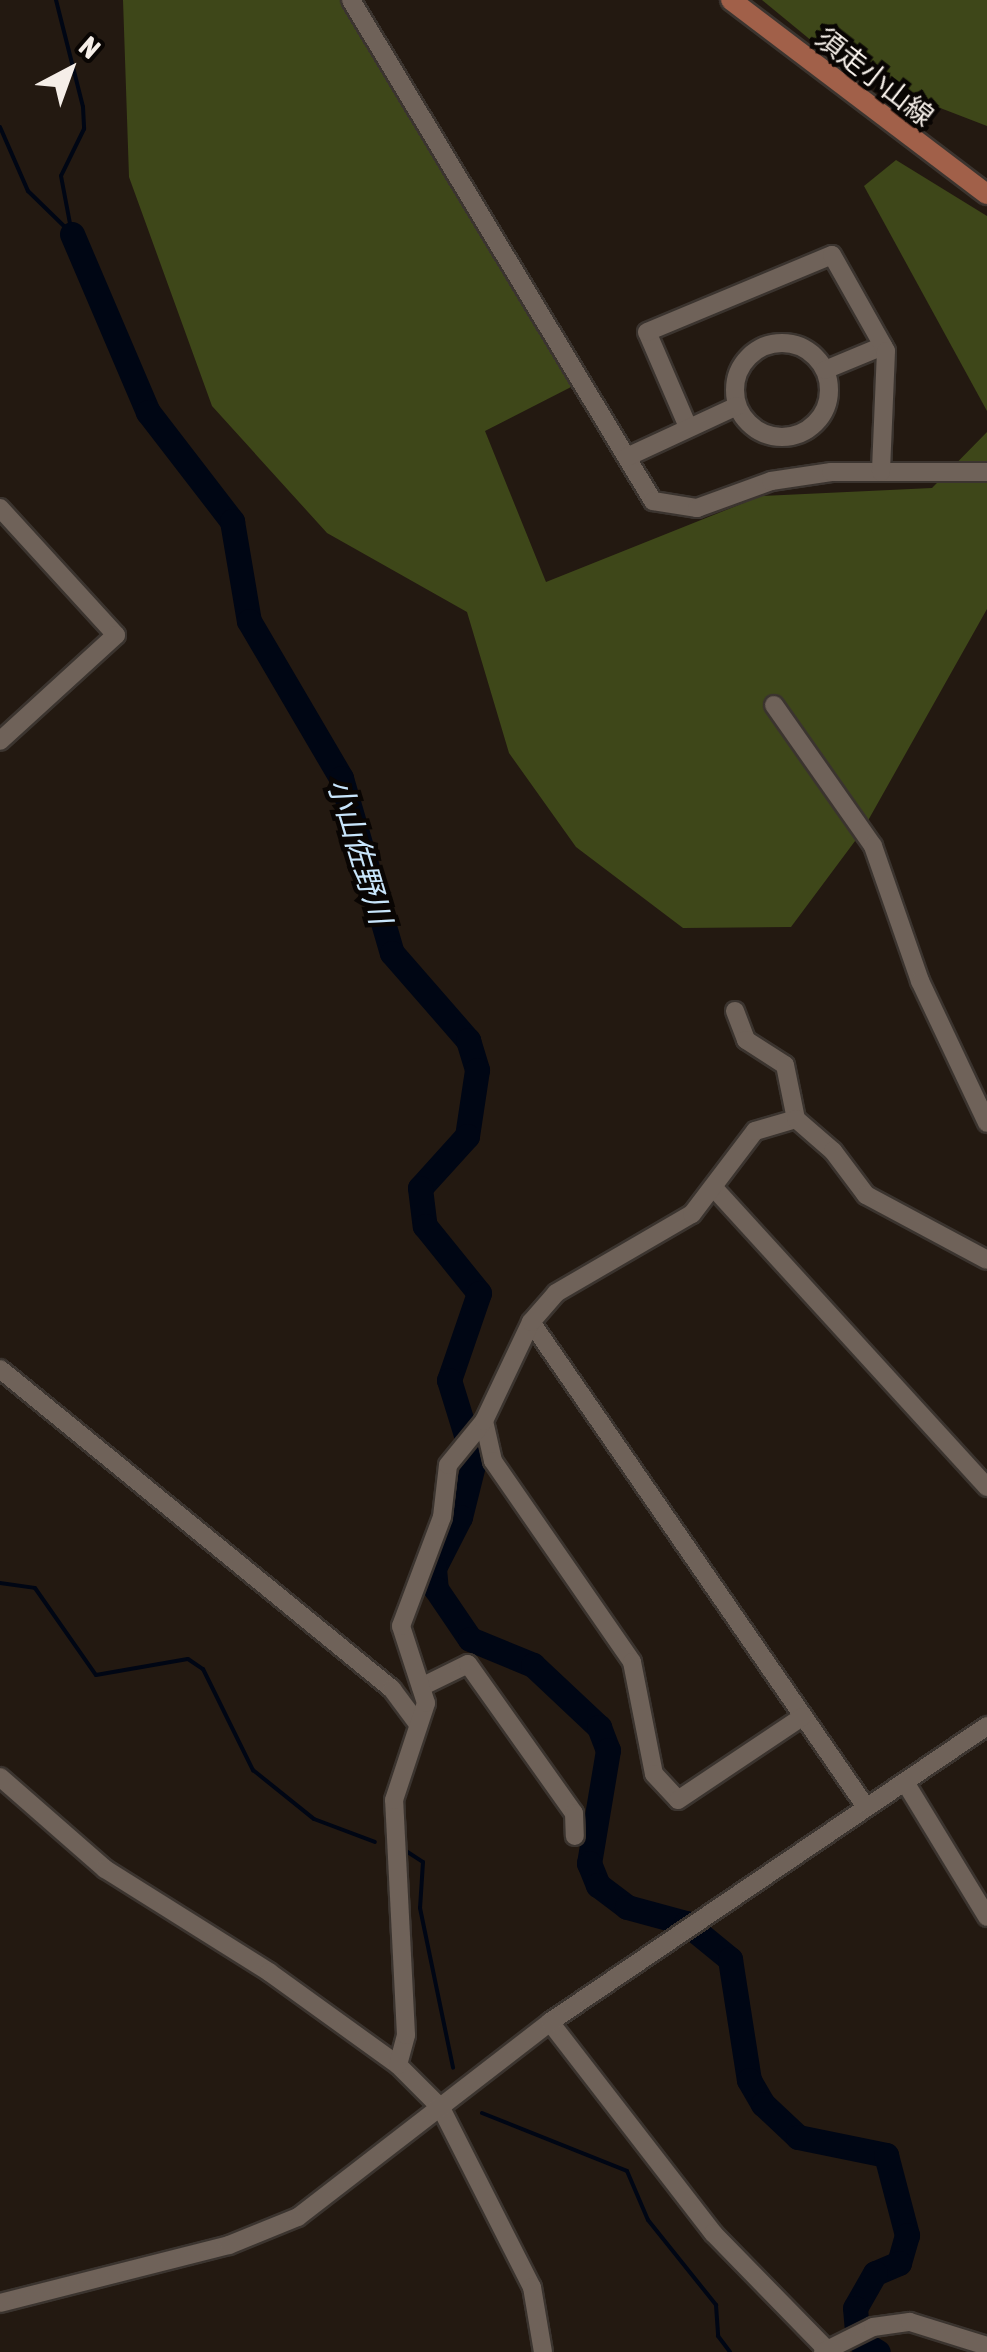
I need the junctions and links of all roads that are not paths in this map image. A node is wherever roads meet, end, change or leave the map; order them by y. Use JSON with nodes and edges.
{"nodes":[{"id":1,"x":351,"y":0,"type":"edge"},
{"id":2,"x":731,"y":0,"type":"edge"},
{"id":3,"x":987,"y":194,"type":"edge"},
{"id":4,"x":883,"y":346,"type":"junction"},
{"id":5,"x":825,"y":370,"type":"junction"},
{"id":6,"x":738,"y":406,"type":"junction"},
{"id":7,"x":688,"y":427,"type":"junction"},
{"id":8,"x":627,"y":457,"type":"junction"},
{"id":9,"x":881,"y":472,"type":"junction"},
{"id":10,"x":987,"y":472,"type":"edge"},
{"id":11,"x":0,"y":508,"type":"edge"},
{"id":12,"x":774,"y":705,"type":"dead end"},
{"id":13,"x":0,"y":741,"type":"edge"},
{"id":14,"x":735,"y":1010,"type":"dead end"},
{"id":15,"x":796,"y":1119,"type":"junction"},
{"id":16,"x":987,"y":1123,"type":"edge"},
{"id":17,"x":714,"y":1188,"type":"junction"},
{"id":18,"x":987,"y":1260,"type":"edge"},
{"id":19,"x":530,"y":1322,"type":"junction"},
{"id":20,"x":0,"y":1369,"type":"edge"},
{"id":21,"x":480,"y":1424,"type":"junction"},
{"id":22,"x":987,"y":1487,"type":"edge"},
{"id":23,"x":420,"y":1687,"type":"junction"},
{"id":24,"x":802,"y":1717,"type":"junction"},
{"id":25,"x":418,"y":1724,"type":"junction"},
{"id":26,"x":987,"y":1726,"type":"edge"},
{"id":27,"x":0,"y":1777,"type":"edge"},
{"id":28,"x":905,"y":1782,"type":"junction"},
{"id":29,"x":866,"y":1807,"type":"junction"},
{"id":30,"x":574,"y":1836,"type":"dead end"},
{"id":31,"x":987,"y":1917,"type":"edge"},
{"id":32,"x":550,"y":2022,"type":"junction"},
{"id":33,"x":398,"y":2065,"type":"junction"},
{"id":34,"x":441,"y":2108,"type":"junction"},
{"id":35,"x":0,"y":2303,"type":"edge"},
{"id":36,"x":987,"y":2346,"type":"edge"},
{"id":37,"x":830,"y":2348,"type":"edge"},
{"id":38,"x":544,"y":2352,"type":"edge"}],
"edges":[{"from":1,"to":8,"type":"street"},
{"from":2,"to":3,"type":"main road","name":"須走小山線"},
{"from":4,"to":5,"type":"street"},
{"from":4,"to":7,"type":"street"},
{"from":4,"to":9,"type":"street"},
{"from":5,"to":6,"type":"street"},
{"from":5,"to":6,"type":"street"},
{"from":6,"to":7,"type":"street"},
{"from":7,"to":8,"type":"street"},
{"from":8,"to":9,"type":"street"},
{"from":9,"to":10,"type":"street"},
{"from":11,"to":13,"type":"street"},
{"from":12,"to":16,"type":"street"},
{"from":14,"to":15,"type":"street"},
{"from":15,"to":17,"type":"street"},
{"from":15,"to":18,"type":"street"},
{"from":17,"to":19,"type":"street"},
{"from":17,"to":22,"type":"street"},
{"from":19,"to":21,"type":"street"},
{"from":19,"to":24,"type":"street"},
{"from":20,"to":25,"type":"street"},
{"from":21,"to":23,"type":"street"},
{"from":21,"to":24,"type":"street"},
{"from":23,"to":25,"type":"street"},
{"from":23,"to":30,"type":"street"},
{"from":24,"to":29,"type":"street"},
{"from":25,"to":33,"type":"street"},
{"from":26,"to":28,"type":"street"},
{"from":27,"to":33,"type":"street"},
{"from":28,"to":29,"type":"street"},
{"from":28,"to":31,"type":"street"},
{"from":29,"to":32,"type":"street"},
{"from":32,"to":34,"type":"street"},
{"from":32,"to":37,"type":"street"},
{"from":33,"to":34,"type":"street"},
{"from":34,"to":35,"type":"street"},
{"from":34,"to":38,"type":"street"},
{"from":36,"to":37,"type":"street"}]}
